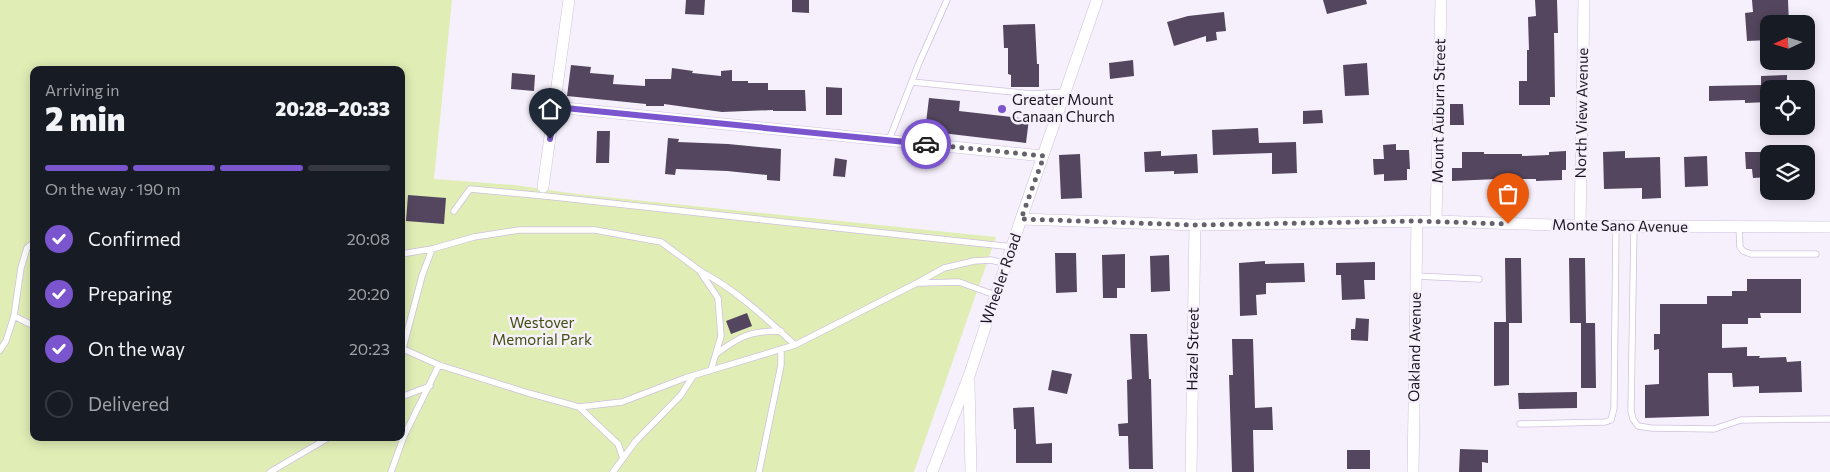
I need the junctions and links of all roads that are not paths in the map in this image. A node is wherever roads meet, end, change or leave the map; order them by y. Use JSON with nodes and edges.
{"nodes":[{"id":1,"x":569,"y":0,"type":"edge"},
{"id":2,"x":947,"y":0,"type":"edge"},
{"id":3,"x":1097,"y":0,"type":"edge"},
{"id":4,"x":1440,"y":0,"type":"edge"},
{"id":5,"x":1584,"y":0,"type":"edge"},
{"id":6,"x":912,"y":82,"type":"junction"},
{"id":7,"x":1065,"y":92,"type":"junction"},
{"id":8,"x":555,"y":107,"type":"junction"},
{"id":9,"x":889,"y":140,"type":"junction"},
{"id":10,"x":1044,"y":156,"type":"junction"},
{"id":11,"x":543,"y":186,"type":"dead end"},
{"id":12,"x":454,"y":211,"type":"dead end"},
{"id":13,"x":1021,"y":219,"type":"junction"},
{"id":14,"x":1417,"y":221,"type":"junction"},
{"id":15,"x":1436,"y":221,"type":"junction"},
{"id":16,"x":1194,"y":225,"type":"junction"},
{"id":17,"x":1580,"y":226,"type":"junction"},
{"id":18,"x":1616,"y":226,"type":"junction"},
{"id":19,"x":1634,"y":226,"type":"junction"},
{"id":20,"x":1739,"y":226,"type":"junction"},
{"id":21,"x":1830,"y":227,"type":"edge"},
{"id":22,"x":30,"y":245,"type":"edge"},
{"id":23,"x":1013,"y":247,"type":"junction"},
{"id":24,"x":432,"y":249,"type":"junction"},
{"id":25,"x":405,"y":253,"type":"edge"},
{"id":26,"x":1816,"y":254,"type":"dead end"},
{"id":27,"x":1006,"y":264,"type":"junction"},
{"id":28,"x":699,"y":270,"type":"junction"},
{"id":29,"x":1416,"y":276,"type":"junction"},
{"id":30,"x":1479,"y":279,"type":"dead end"},
{"id":31,"x":917,"y":284,"type":"junction"},
{"id":32,"x":995,"y":295,"type":"junction"},
{"id":33,"x":14,"y":316,"type":"junction"},
{"id":34,"x":30,"y":324,"type":"edge"},
{"id":35,"x":781,"y":332,"type":"junction"},
{"id":36,"x":405,"y":337,"type":"edge"},
{"id":37,"x":794,"y":345,"type":"junction"},
{"id":38,"x":405,"y":349,"type":"edge"},
{"id":39,"x":781,"y":349,"type":"junction"},
{"id":40,"x":0,"y":350,"type":"edge"},
{"id":41,"x":716,"y":354,"type":"junction"},
{"id":42,"x":439,"y":366,"type":"junction"},
{"id":43,"x":711,"y":370,"type":"junction"},
{"id":44,"x":693,"y":376,"type":"junction"},
{"id":45,"x":969,"y":376,"type":"junction"},
{"id":46,"x":430,"y":386,"type":"junction"},
{"id":47,"x":405,"y":395,"type":"edge"},
{"id":48,"x":579,"y":407,"type":"junction"},
{"id":49,"x":1830,"y":419,"type":"edge"},
{"id":50,"x":1520,"y":424,"type":"dead end"},
{"id":51,"x":405,"y":434,"type":"edge"},
{"id":52,"x":323,"y":441,"type":"edge"},
{"id":53,"x":402,"y":441,"type":"edge"},
{"id":54,"x":623,"y":458,"type":"junction"},
{"id":55,"x":270,"y":472,"type":"edge"},
{"id":56,"x":391,"y":472,"type":"edge"},
{"id":57,"x":613,"y":472,"type":"edge"},
{"id":58,"x":759,"y":472,"type":"edge"},
{"id":59,"x":932,"y":472,"type":"edge"},
{"id":60,"x":971,"y":472,"type":"edge"},
{"id":61,"x":1191,"y":472,"type":"edge"},
{"id":62,"x":1413,"y":472,"type":"edge"}],
"edges":[{"from":1,"to":8,"type":"street"},
{"from":2,"to":6,"type":"lane"},
{"from":3,"to":7,"type":"street","name":"Wheeler Road"},
{"from":4,"to":15,"type":"street","name":"Mount Auburn Street"},
{"from":5,"to":17,"type":"street","name":"North View Avenue"},
{"from":6,"to":7,"type":"lane"},
{"from":6,"to":9,"type":"lane"},
{"from":7,"to":10,"type":"street","name":"Wheeler Road"},
{"from":8,"to":9,"type":"street"},
{"from":8,"to":11,"type":"street"},
{"from":9,"to":10,"type":"street"},
{"from":10,"to":13,"type":"street","name":"Wheeler Road"},
{"from":12,"to":23,"type":"lane"},
{"from":13,"to":16,"type":"street","name":"Monte Sano Avenue"},
{"from":13,"to":23,"type":"street","name":"Wheeler Road"},
{"from":14,"to":15,"type":"street","name":"Monte Sano Avenue"},
{"from":14,"to":16,"type":"street","name":"Monte Sano Avenue"},
{"from":14,"to":29,"type":"street","name":"Oakland Avenue"},
{"from":15,"to":17,"type":"street","name":"Monte Sano Avenue"},
{"from":16,"to":61,"type":"street","name":"Hazel Street"},
{"from":17,"to":18,"type":"street","name":"Monte Sano Avenue"},
{"from":18,"to":19,"type":"street","name":"Monte Sano Avenue"},
{"from":18,"to":50,"type":"lane"},
{"from":19,"to":20,"type":"street","name":"Monte Sano Avenue"},
{"from":19,"to":49,"type":"lane"},
{"from":20,"to":21,"type":"street","name":"Monte Sano Avenue"},
{"from":20,"to":26,"type":"lane"},
{"from":22,"to":33,"type":"lane"},
{"from":23,"to":27,"type":"street","name":"Wheeler Road"},
{"from":24,"to":25,"type":"lane"},
{"from":24,"to":28,"type":"lane"},
{"from":24,"to":36,"type":"lane"},
{"from":27,"to":31,"type":"lane"},
{"from":27,"to":32,"type":"street","name":"Wheeler Road"},
{"from":28,"to":35,"type":"lane"},
{"from":28,"to":41,"type":"lane"},
{"from":29,"to":30,"type":"lane"},
{"from":29,"to":62,"type":"street","name":"Oakland Avenue"},
{"from":31,"to":32,"type":"lane"},
{"from":31,"to":37,"type":"lane"},
{"from":32,"to":45,"type":"street","name":"Wheeler Road"},
{"from":33,"to":34,"type":"lane"},
{"from":33,"to":40,"type":"lane"},
{"from":35,"to":37,"type":"lane"},
{"from":35,"to":41,"type":"lane"},
{"from":37,"to":39,"type":"lane"},
{"from":38,"to":42,"type":"lane"},
{"from":39,"to":43,"type":"lane"},
{"from":39,"to":58,"type":"lane"},
{"from":41,"to":43,"type":"lane"},
{"from":42,"to":46,"type":"lane"},
{"from":42,"to":48,"type":"lane"},
{"from":43,"to":44,"type":"lane"},
{"from":44,"to":48,"type":"lane"},
{"from":44,"to":54,"type":"lane"},
{"from":45,"to":59,"type":"street","name":"Wheeler Road"},
{"from":45,"to":60,"type":"street"},
{"from":46,"to":47,"type":"lane"},
{"from":46,"to":51,"type":"lane"},
{"from":48,"to":54,"type":"lane"},
{"from":52,"to":55,"type":"lane"},
{"from":53,"to":56,"type":"lane"},
{"from":54,"to":57,"type":"lane"}]}
